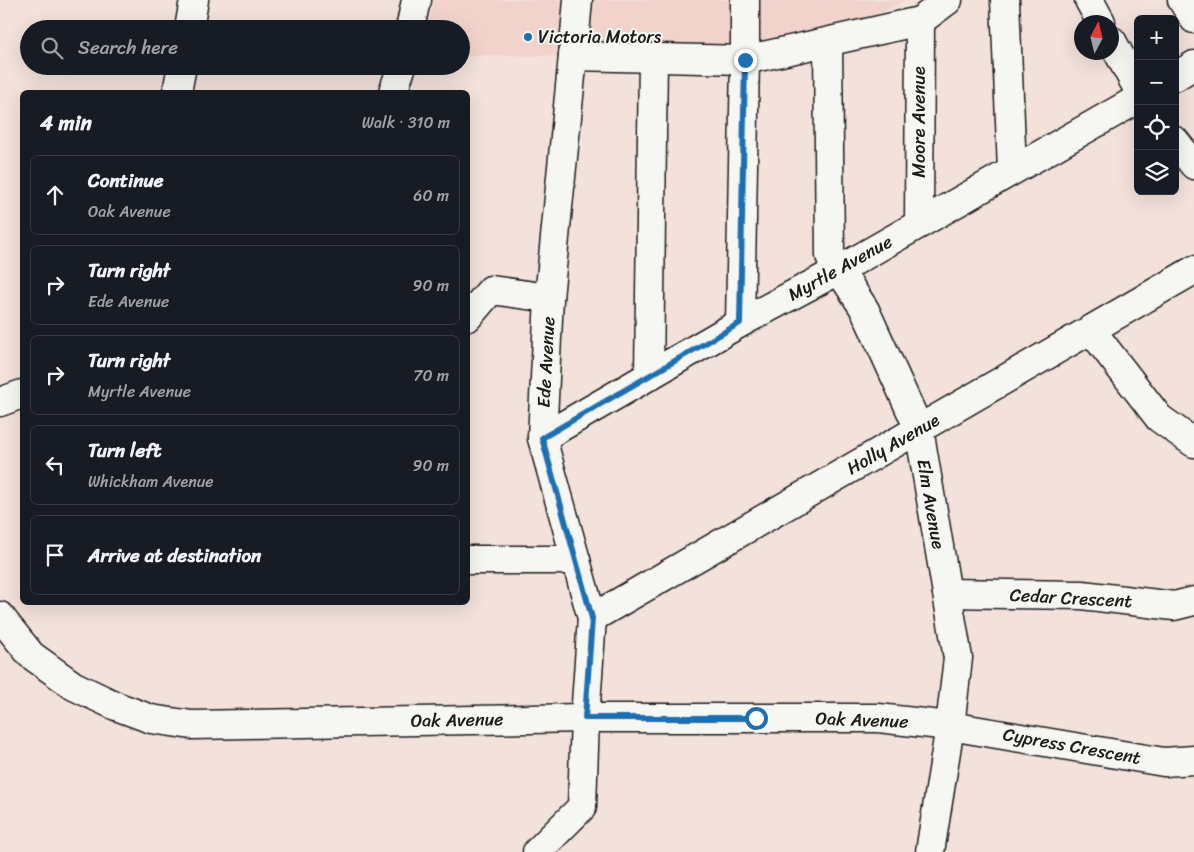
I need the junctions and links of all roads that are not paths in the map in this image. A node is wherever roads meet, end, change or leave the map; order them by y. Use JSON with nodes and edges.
{"nodes":[{"id":1,"x":194,"y":0,"type":"edge"},
{"id":2,"x":418,"y":0,"type":"edge"},
{"id":3,"x":578,"y":0,"type":"edge"},
{"id":4,"x":745,"y":0,"type":"edge"},
{"id":5,"x":948,"y":0,"type":"edge"},
{"id":6,"x":1005,"y":0,"type":"edge"},
{"id":7,"x":1089,"y":0,"type":"edge"},
{"id":8,"x":1182,"y":0,"type":"edge"},
{"id":9,"x":1097,"y":15,"type":"edge"},
{"id":10,"x":191,"y":20,"type":"edge"},
{"id":11,"x":412,"y":20,"type":"edge"},
{"id":12,"x":1194,"y":20,"type":"edge"},
{"id":13,"x":920,"y":21,"type":"junction"},
{"id":14,"x":828,"y":42,"type":"junction"},
{"id":15,"x":1119,"y":54,"type":"edge"},
{"id":16,"x":573,"y":56,"type":"junction"},
{"id":17,"x":653,"y":58,"type":"junction"},
{"id":18,"x":745,"y":60,"type":"junction"},
{"id":19,"x":1194,"y":65,"type":"edge"},
{"id":20,"x":1179,"y":74,"type":"edge"},
{"id":21,"x":180,"y":75,"type":"edge"},
{"id":22,"x":399,"y":75,"type":"edge"},
{"id":23,"x":1134,"y":82,"type":"edge"},
{"id":24,"x":177,"y":90,"type":"edge"},
{"id":25,"x":394,"y":90,"type":"edge"},
{"id":26,"x":1134,"y":101,"type":"edge"},
{"id":27,"x":1179,"y":145,"type":"edge"},
{"id":28,"x":1194,"y":165,"type":"edge"},
{"id":29,"x":1012,"y":170,"type":"junction"},
{"id":30,"x":919,"y":224,"type":"junction"},
{"id":31,"x":839,"y":270,"type":"junction"},
{"id":32,"x":1194,"y":270,"type":"edge"},
{"id":33,"x":549,"y":298,"type":"junction"},
{"id":34,"x":470,"y":315,"type":"edge"},
{"id":35,"x":740,"y":323,"type":"junction"},
{"id":36,"x":1090,"y":330,"type":"junction"},
{"id":37,"x":649,"y":376,"type":"junction"},
{"id":38,"x":20,"y":395,"type":"edge"},
{"id":39,"x":0,"y":402,"type":"edge"},
{"id":40,"x":919,"y":429,"type":"junction"},
{"id":41,"x":542,"y":438,"type":"junction"},
{"id":42,"x":1194,"y":443,"type":"edge"},
{"id":43,"x":470,"y":560,"type":"edge"},
{"id":44,"x":576,"y":560,"type":"junction"},
{"id":45,"x":947,"y":593,"type":"junction"},
{"id":46,"x":1194,"y":602,"type":"edge"},
{"id":47,"x":0,"y":616,"type":"edge"},
{"id":48,"x":592,"y":618,"type":"junction"},
{"id":49,"x":585,"y":718,"type":"junction"},
{"id":50,"x":950,"y":726,"type":"junction"},
{"id":51,"x":1194,"y":760,"type":"edge"},
{"id":52,"x":537,"y":852,"type":"edge"},
{"id":53,"x":930,"y":852,"type":"edge"}],
"edges":[{"from":1,"to":10,"type":"street"},
{"from":2,"to":11,"type":"street"},
{"from":3,"to":16,"type":"street","name":"Ede Avenue"},
{"from":4,"to":18,"type":"street"},
{"from":5,"to":13,"type":"street"},
{"from":6,"to":29,"type":"street"},
{"from":7,"to":9,"type":"street"},
{"from":8,"to":12,"type":"street"},
{"from":13,"to":14,"type":"street"},
{"from":13,"to":30,"type":"street","name":"Moore Avenue"},
{"from":14,"to":18,"type":"street"},
{"from":14,"to":31,"type":"street","name":"Elm Avenue"},
{"from":15,"to":23,"type":"street"},
{"from":16,"to":17,"type":"street"},
{"from":16,"to":33,"type":"street","name":"Ede Avenue"},
{"from":17,"to":18,"type":"street"},
{"from":17,"to":37,"type":"street"},
{"from":18,"to":35,"type":"street"},
{"from":19,"to":20,"type":"street"},
{"from":21,"to":24,"type":"street"},
{"from":22,"to":25,"type":"street"},
{"from":26,"to":29,"type":"street","name":"Myrtle Avenue"},
{"from":27,"to":28,"type":"street"},
{"from":29,"to":30,"type":"street","name":"Myrtle Avenue"},
{"from":30,"to":31,"type":"street","name":"Myrtle Avenue"},
{"from":31,"to":35,"type":"street","name":"Myrtle Avenue"},
{"from":31,"to":40,"type":"street","name":"Elm Avenue"},
{"from":32,"to":36,"type":"street","name":"Holly Avenue"},
{"from":33,"to":34,"type":"street"},
{"from":33,"to":41,"type":"street","name":"Ede Avenue"},
{"from":35,"to":37,"type":"street","name":"Myrtle Avenue"},
{"from":36,"to":40,"type":"street","name":"Holly Avenue"},
{"from":36,"to":42,"type":"street"},
{"from":37,"to":41,"type":"street","name":"Myrtle Avenue"},
{"from":38,"to":39,"type":"street"},
{"from":40,"to":45,"type":"street","name":"Elm Avenue"},
{"from":40,"to":48,"type":"street","name":"Holly Avenue"},
{"from":41,"to":44,"type":"street","name":"Ede Avenue"},
{"from":43,"to":44,"type":"street"},
{"from":44,"to":48,"type":"street","name":"Ede Avenue"},
{"from":45,"to":46,"type":"street","name":"Cedar Crescent"},
{"from":45,"to":50,"type":"street","name":"Elm Avenue"},
{"from":47,"to":49,"type":"street","name":"Oak Avenue"},
{"from":48,"to":49,"type":"street","name":"Ede Avenue"},
{"from":49,"to":50,"type":"street","name":"Oak Avenue"},
{"from":49,"to":52,"type":"street","name":"Ede Avenue"},
{"from":50,"to":51,"type":"street","name":"Cypress Crescent"},
{"from":50,"to":53,"type":"street","name":"Elm Avenue"}]}
